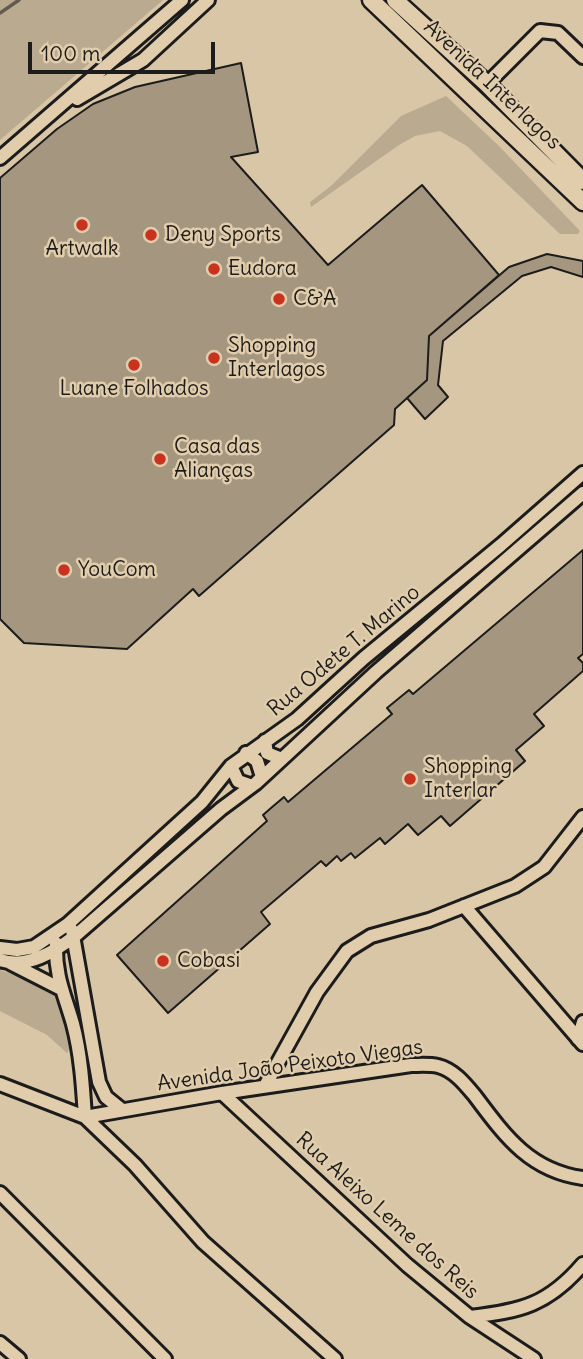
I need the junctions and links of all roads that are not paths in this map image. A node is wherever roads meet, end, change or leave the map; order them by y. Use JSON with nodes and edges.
{"nodes":[{"id":1,"x":182,"y":0,"type":"edge"},
{"id":2,"x":208,"y":0,"type":"edge"},
{"id":3,"x":371,"y":0,"type":"edge"},
{"id":4,"x":395,"y":0,"type":"edge"},
{"id":5,"x":583,"y":57,"type":"edge"},
{"id":6,"x":487,"y":84,"type":"junction"},
{"id":7,"x":55,"y":111,"type":"junction"},
{"id":8,"x":0,"y":158,"type":"edge"},
{"id":9,"x":583,"y":181,"type":"edge"},
{"id":10,"x":583,"y":202,"type":"edge"},
{"id":11,"x":583,"y":473,"type":"edge"},
{"id":12,"x":583,"y":493,"type":"edge"},
{"id":13,"x":265,"y":741,"type":"junction"},
{"id":14,"x":246,"y":753,"type":"junction"},
{"id":15,"x":282,"y":759,"type":"junction"},
{"id":16,"x":231,"y":766,"type":"junction"},
{"id":17,"x":262,"y":777,"type":"junction"},
{"id":18,"x":252,"y":786,"type":"junction"},
{"id":19,"x":583,"y":817,"type":"edge"},
{"id":20,"x":464,"y":906,"type":"junction"},
{"id":21,"x":68,"y":924,"type":"junction"},
{"id":22,"x":56,"y":933,"type":"junction"},
{"id":23,"x":75,"y":936,"type":"junction"},
{"id":24,"x":0,"y":948,"type":"edge"},
{"id":25,"x":55,"y":950,"type":"junction"},
{"id":26,"x":5,"y":962,"type":"edge"},
{"id":27,"x":59,"y":988,"type":"junction"},
{"id":28,"x":89,"y":1021,"type":"junction"},
{"id":29,"x":583,"y":1022,"type":"edge"},
{"id":30,"x":73,"y":1024,"type":"junction"},
{"id":31,"x":581,"y":1042,"type":"edge"},
{"id":32,"x":0,"y":1084,"type":"edge"},
{"id":33,"x":265,"y":1086,"type":"junction"},
{"id":34,"x":222,"y":1093,"type":"junction"},
{"id":35,"x":122,"y":1110,"type":"junction"},
{"id":36,"x":85,"y":1117,"type":"junction"},
{"id":37,"x":583,"y":1178,"type":"edge"},
{"id":38,"x":0,"y":1193,"type":"edge"},
{"id":39,"x":583,"y":1264,"type":"edge"},
{"id":40,"x":470,"y":1317,"type":"junction"},
{"id":41,"x":0,"y":1343,"type":"edge"},
{"id":42,"x":19,"y":1359,"type":"edge"},
{"id":43,"x":165,"y":1359,"type":"edge"},
{"id":44,"x":335,"y":1359,"type":"edge"},
{"id":45,"x":534,"y":1359,"type":"edge"}],
"edges":[{"from":1,"to":7,"type":"street"},
{"from":2,"to":7,"type":"street"},
{"from":3,"to":10,"type":"main road","name":"Avenida Interlagos"},
{"from":4,"to":6,"type":"main road","name":"Avenida Interlagos"},
{"from":5,"to":6,"type":"street"},
{"from":6,"to":9,"type":"main road","name":"Avenida Interlagos"},
{"from":7,"to":8,"type":"street"},
{"from":11,"to":13,"type":"street","name":"Rua Odete T. Marino"},
{"from":12,"to":15,"type":"street","name":"Rua Odete T. Marino"},
{"from":13,"to":14,"type":"street","name":"Rua Odete T. Marino"},
{"from":13,"to":15,"type":"street"},
{"from":14,"to":16,"type":"street","name":"Rua Odete T. Marino"},
{"from":14,"to":17,"type":"street"},
{"from":15,"to":17,"type":"street","name":"Rua Odete T. Marino"},
{"from":16,"to":18,"type":"street"},
{"from":16,"to":21,"type":"street","name":"Rua Odete T. Marino"},
{"from":17,"to":18,"type":"street","name":"Rua Odete T. Marino"},
{"from":18,"to":23,"type":"street","name":"Rua Odete T. Marino"},
{"from":19,"to":20,"type":"street"},
{"from":20,"to":31,"type":"street"},
{"from":20,"to":33,"type":"street"},
{"from":21,"to":22,"type":"street","name":"Rua Odete T. Marino"},
{"from":21,"to":23,"type":"street"},
{"from":22,"to":24,"type":"street","name":"Rua Odete T. Marino"},
{"from":22,"to":25,"type":"street"},
{"from":23,"to":25,"type":"street","name":"Rua Odete T. Marino"},
{"from":23,"to":28,"type":"street"},
{"from":25,"to":26,"type":"street","name":"Rua Odete T. Marino"},
{"from":25,"to":27,"type":"street"},
{"from":26,"to":27,"type":"street"},
{"from":27,"to":30,"type":"street"},
{"from":28,"to":30,"type":"street"},
{"from":28,"to":35,"type":"street"},
{"from":29,"to":31,"type":"street"},
{"from":30,"to":36,"type":"street"},
{"from":32,"to":36,"type":"street"},
{"from":33,"to":34,"type":"street","name":"Avenida João Peixoto Viegas"},
{"from":33,"to":37,"type":"street","name":"Avenida João Peixoto Viegas"},
{"from":34,"to":35,"type":"street","name":"Avenida João Peixoto Viegas"},
{"from":34,"to":40,"type":"street","name":"Rua Aleixo Leme dos Reis"},
{"from":35,"to":36,"type":"street","name":"Avenida João Peixoto Viegas"},
{"from":36,"to":44,"type":"street"},
{"from":38,"to":43,"type":"street"},
{"from":39,"to":40,"type":"street"},
{"from":40,"to":45,"type":"street","name":"Rua Aleixo Leme dos Reis"},
{"from":41,"to":42,"type":"street"}]}
